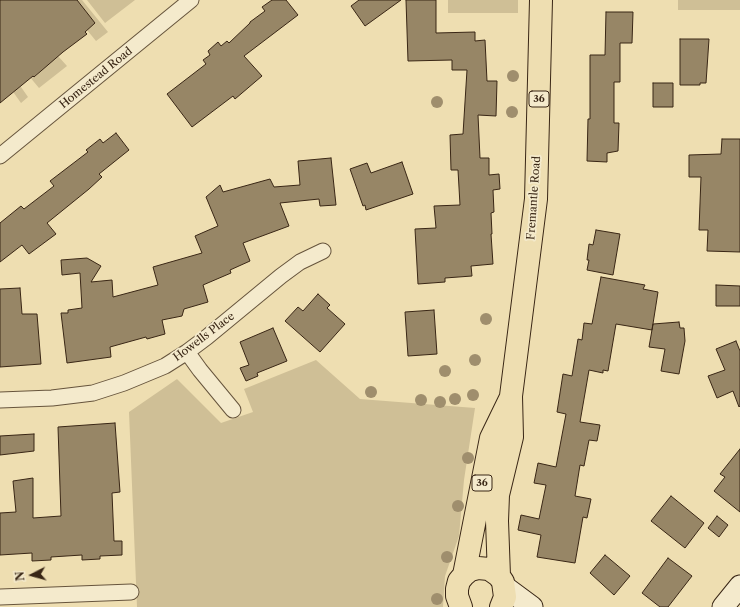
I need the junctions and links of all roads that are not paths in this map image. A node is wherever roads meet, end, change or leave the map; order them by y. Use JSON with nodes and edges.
{"nodes":[{"id":1,"x":191,"y":0,"type":"edge"},
{"id":2,"x":541,"y":0,"type":"edge"},
{"id":3,"x":0,"y":156,"type":"edge"},
{"id":4,"x":323,"y":251,"type":"dead end"},
{"id":5,"x":187,"y":352,"type":"junction"},
{"id":6,"x":511,"y":396,"type":"junction"},
{"id":7,"x":0,"y":400,"type":"edge"},
{"id":8,"x":233,"y":410,"type":"dead end"},
{"id":9,"x":464,"y":575,"type":"junction"},
{"id":10,"x":740,"y":586,"type":"edge"},
{"id":11,"x":502,"y":590,"type":"edge"},
{"id":12,"x":130,"y":592,"type":"dead end"},
{"id":13,"x":0,"y":597,"type":"edge"},
{"id":14,"x":459,"y":606,"type":"edge"},
{"id":15,"x":532,"y":607,"type":"edge"},
{"id":16,"x":723,"y":607,"type":"edge"}],
"edges":[{"from":1,"to":3,"type":"street","name":"Homestead Road"},
{"from":2,"to":6,"type":"main road","name":"Fremantle Road","number":"36"},
{"from":4,"to":5,"type":"street","name":"Howells Place"},
{"from":5,"to":7,"type":"street","name":"Howells Place"},
{"from":5,"to":8,"type":"street"},
{"from":6,"to":9,"type":"main road","name":"Fremantle Road","number":"36"},
{"from":6,"to":11,"type":"main road","name":"Fremantle Road","number":"36"},
{"from":9,"to":11,"type":"main road"},
{"from":9,"to":14,"type":"main road","number":"36"},
{"from":10,"to":16,"type":"main road"},
{"from":11,"to":15,"type":"main road"},
{"from":12,"to":13,"type":"street"}]}
